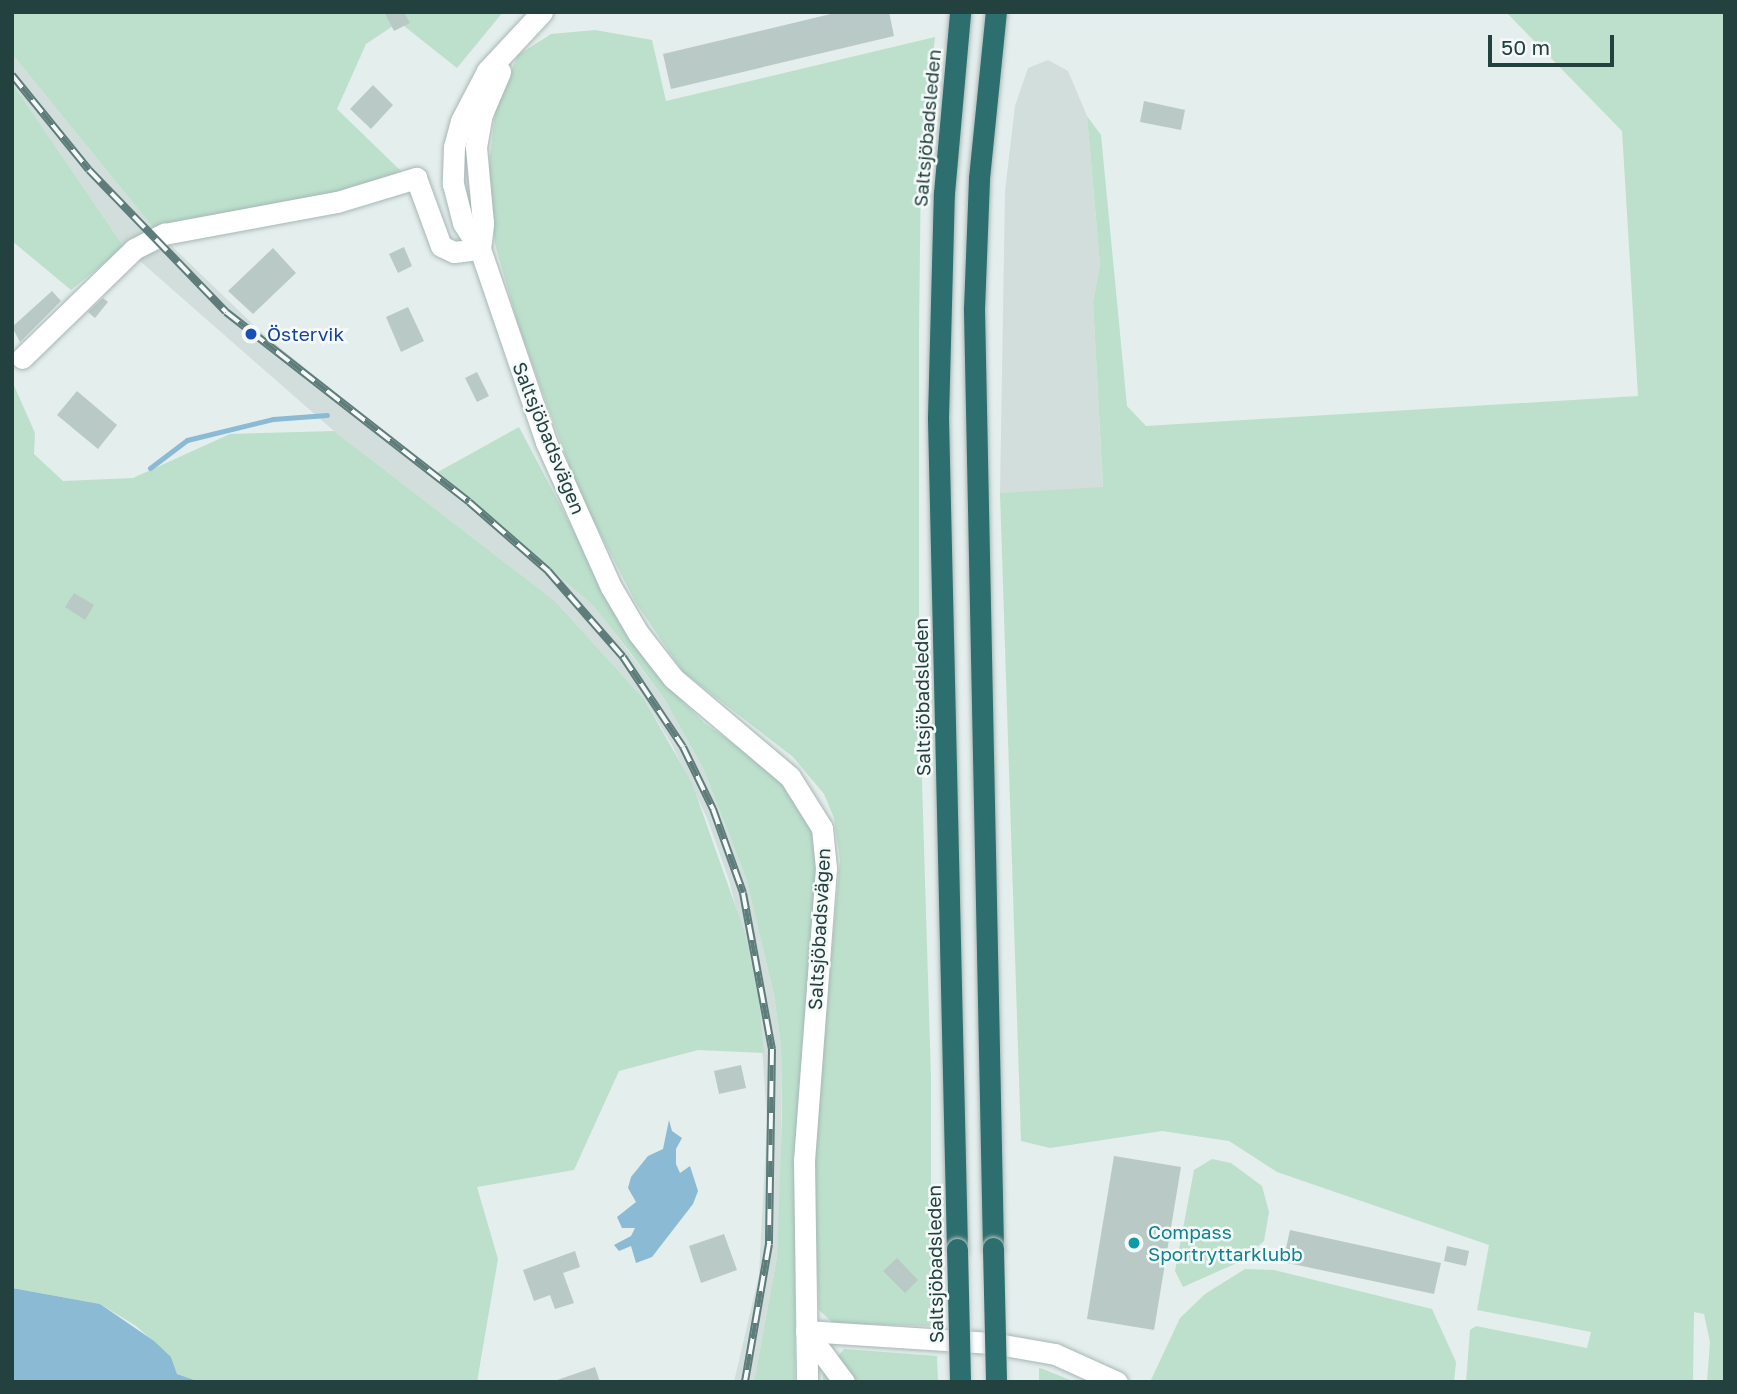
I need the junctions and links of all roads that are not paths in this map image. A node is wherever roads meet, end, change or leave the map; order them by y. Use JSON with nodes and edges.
{"nodes":[{"id":1,"x":542,"y":12,"type":"edge"},
{"id":2,"x":960,"y":12,"type":"edge"},
{"id":3,"x":996,"y":12,"type":"edge"},
{"id":4,"x":480,"y":249,"type":"junction"},
{"id":5,"x":22,"y":358,"type":"dead end"},
{"id":6,"x":806,"y":1331,"type":"junction"},
{"id":7,"x":807,"y":1382,"type":"edge"},
{"id":8,"x":844,"y":1382,"type":"edge"},
{"id":9,"x":960,"y":1382,"type":"edge"},
{"id":10,"x":996,"y":1382,"type":"edge"},
{"id":11,"x":1117,"y":1382,"type":"edge"}],
"edges":[{"from":1,"to":4,"type":"street","name":"Saltsjöbadsvägen"},
{"from":2,"to":9,"type":"highway","name":"Saltsjöbadsleden","bridge":true},
{"from":3,"to":10,"type":"highway","bridge":true},
{"from":4,"to":5,"type":"street"},
{"from":4,"to":6,"type":"street","name":"Saltsjöbadsvägen"},
{"from":6,"to":7,"type":"street","name":"Saltsjöbadsvägen"},
{"from":6,"to":8,"type":"street"},
{"from":6,"to":11,"type":"street"}]}
